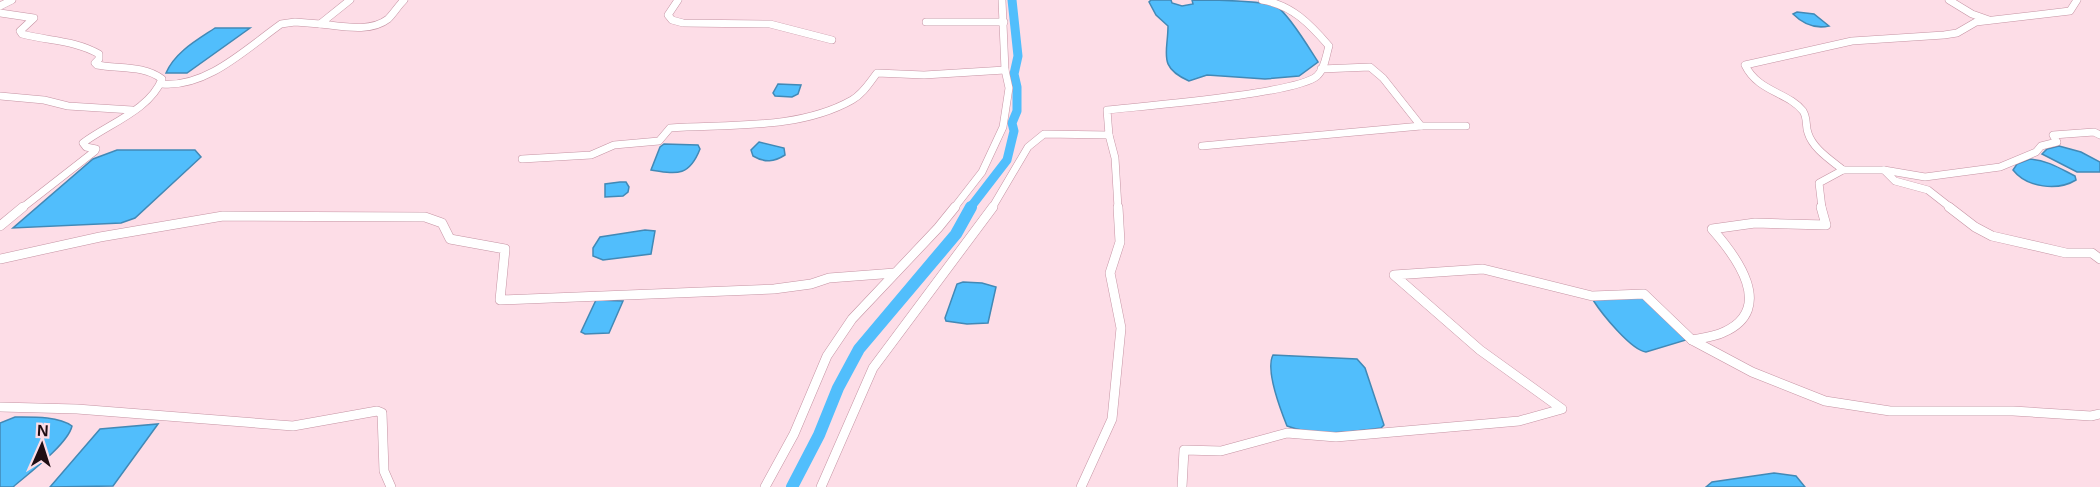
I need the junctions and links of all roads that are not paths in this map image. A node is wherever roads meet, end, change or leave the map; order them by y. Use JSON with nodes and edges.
{"nodes":[{"id":1,"x":12,"y":0,"type":"edge"},
{"id":2,"x":350,"y":0,"type":"edge"},
{"id":3,"x":404,"y":0,"type":"edge"},
{"id":4,"x":678,"y":0,"type":"edge"},
{"id":5,"x":1002,"y":0,"type":"edge"},
{"id":6,"x":1262,"y":0,"type":"edge"},
{"id":7,"x":1949,"y":0,"type":"edge"},
{"id":8,"x":2077,"y":0,"type":"edge"},
{"id":9,"x":0,"y":6,"type":"edge"},
{"id":10,"x":0,"y":13,"type":"edge"},
{"id":11,"x":1990,"y":20,"type":"junction"},
{"id":12,"x":926,"y":22,"type":"dead end"},
{"id":13,"x":1004,"y":22,"type":"junction"},
{"id":14,"x":320,"y":24,"type":"junction"},
{"id":15,"x":832,"y":40,"type":"dead end"},
{"id":16,"x":1321,"y":69,"type":"junction"},
{"id":17,"x":1005,"y":70,"type":"junction"},
{"id":18,"x":162,"y":84,"type":"junction"},
{"id":19,"x":0,"y":96,"type":"edge"},
{"id":20,"x":132,"y":110,"type":"junction"},
{"id":21,"x":1421,"y":126,"type":"junction"},
{"id":22,"x":1466,"y":126,"type":"dead end"},
{"id":23,"x":1109,"y":135,"type":"junction"},
{"id":24,"x":2100,"y":135,"type":"edge"},
{"id":25,"x":1202,"y":146,"type":"dead end"},
{"id":26,"x":522,"y":159,"type":"dead end"},
{"id":27,"x":1843,"y":170,"type":"junction"},
{"id":28,"x":1884,"y":170,"type":"junction"},
{"id":29,"x":0,"y":226,"type":"edge"},
{"id":30,"x":2100,"y":258,"type":"edge"},
{"id":31,"x":0,"y":259,"type":"edge"},
{"id":32,"x":895,"y":273,"type":"junction"},
{"id":33,"x":1692,"y":340,"type":"junction"},
{"id":34,"x":0,"y":407,"type":"edge"},
{"id":35,"x":2100,"y":414,"type":"edge"},
{"id":36,"x":391,"y":487,"type":"edge"},
{"id":37,"x":765,"y":487,"type":"edge"},
{"id":38,"x":821,"y":487,"type":"edge"},
{"id":39,"x":1081,"y":487,"type":"edge"},
{"id":40,"x":1182,"y":487,"type":"edge"}],
"edges":[{"from":1,"to":9,"type":"street"},
{"from":2,"to":14,"type":"street"},
{"from":3,"to":14,"type":"street"},
{"from":4,"to":15,"type":"street"},
{"from":5,"to":13,"type":"street"},
{"from":6,"to":16,"type":"street"},
{"from":7,"to":11,"type":"street"},
{"from":8,"to":11,"type":"street"},
{"from":10,"to":18,"type":"street"},
{"from":11,"to":27,"type":"street"},
{"from":12,"to":13,"type":"street"},
{"from":13,"to":17,"type":"street"},
{"from":14,"to":18,"type":"street"},
{"from":16,"to":21,"type":"street"},
{"from":16,"to":23,"type":"street"},
{"from":17,"to":26,"type":"street"},
{"from":17,"to":32,"type":"street"},
{"from":18,"to":20,"type":"street"},
{"from":19,"to":20,"type":"street"},
{"from":20,"to":29,"type":"street"},
{"from":21,"to":22,"type":"street"},
{"from":21,"to":25,"type":"street"},
{"from":23,"to":38,"type":"street"},
{"from":23,"to":39,"type":"street"},
{"from":24,"to":28,"type":"street"},
{"from":27,"to":28,"type":"street"},
{"from":27,"to":33,"type":"street"},
{"from":28,"to":30,"type":"street"},
{"from":31,"to":32,"type":"street"},
{"from":32,"to":37,"type":"street"},
{"from":33,"to":35,"type":"street"},
{"from":33,"to":40,"type":"street"},
{"from":34,"to":36,"type":"street"}]}
